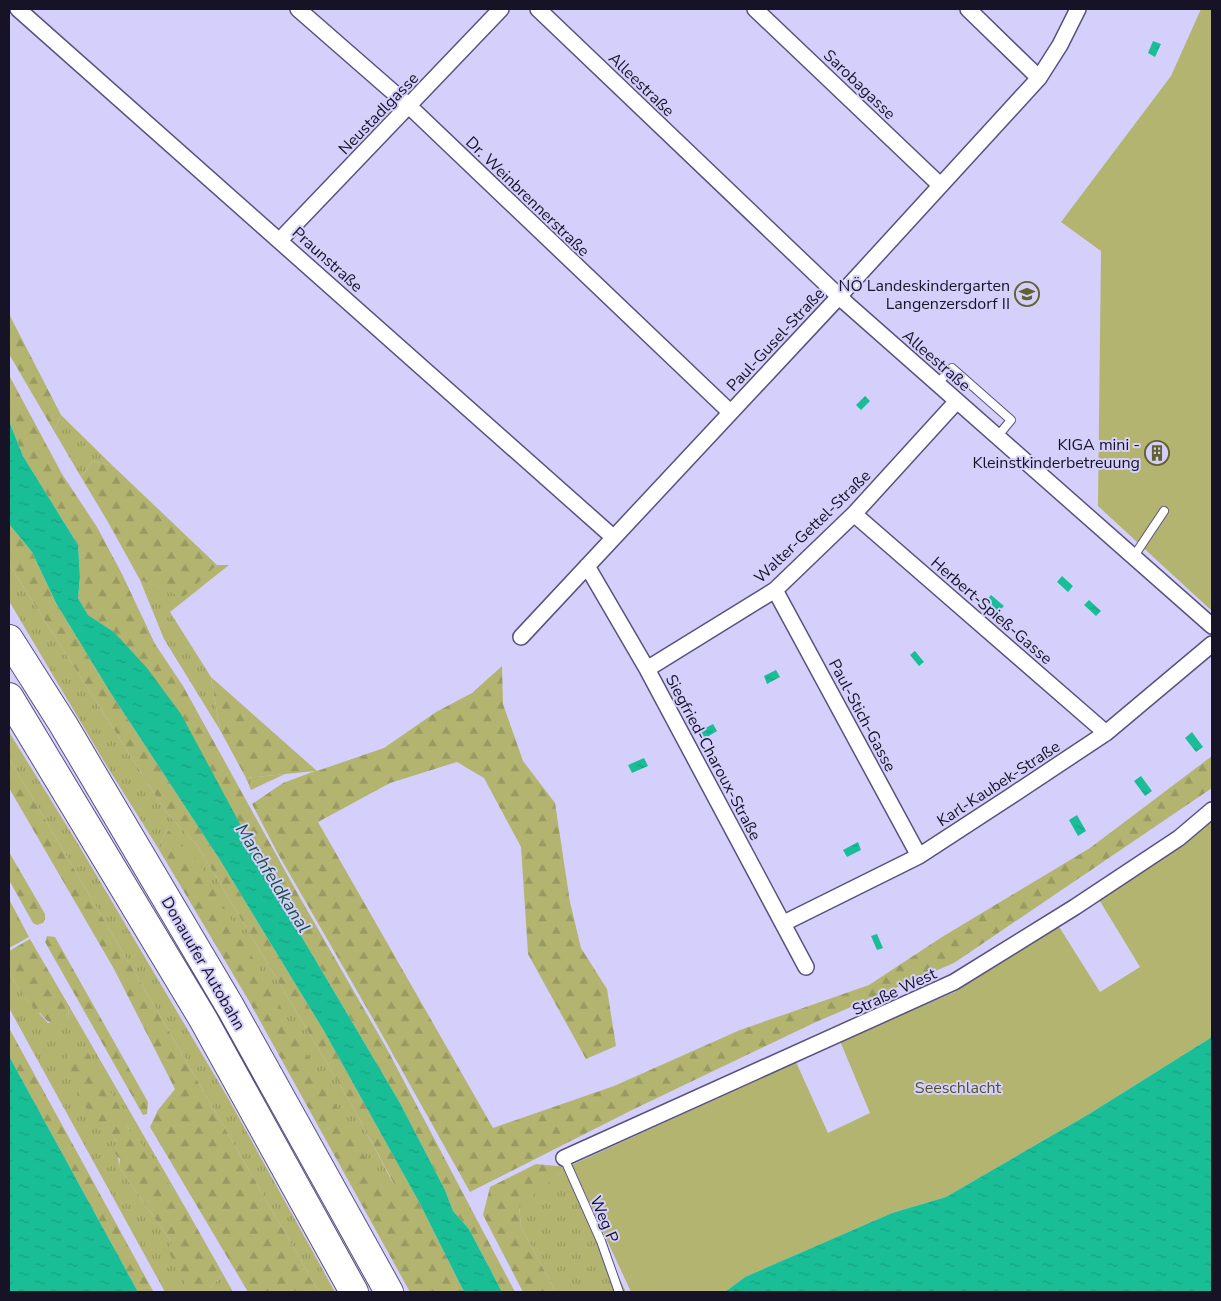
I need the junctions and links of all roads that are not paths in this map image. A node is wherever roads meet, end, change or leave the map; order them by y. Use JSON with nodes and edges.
{"nodes":[{"id":1,"x":18,"y":9,"type":"edge"},
{"id":2,"x":298,"y":9,"type":"edge"},
{"id":3,"x":501,"y":9,"type":"edge"},
{"id":4,"x":538,"y":9,"type":"edge"},
{"id":5,"x":755,"y":9,"type":"edge"},
{"id":6,"x":968,"y":9,"type":"edge"},
{"id":7,"x":1078,"y":9,"type":"edge"},
{"id":8,"x":1039,"y":78,"type":"junction"},
{"id":9,"x":409,"y":106,"type":"junction"},
{"id":10,"x":940,"y":185,"type":"junction"},
{"id":11,"x":280,"y":240,"type":"junction"},
{"id":12,"x":839,"y":297,"type":"junction"},
{"id":13,"x":937,"y":384,"type":"junction"},
{"id":14,"x":957,"y":401,"type":"junction"},
{"id":15,"x":730,"y":412,"type":"junction"},
{"id":16,"x":997,"y":436,"type":"junction"},
{"id":17,"x":1164,"y":511,"type":"dead end"},
{"id":18,"x":854,"y":514,"type":"junction"},
{"id":19,"x":613,"y":537,"type":"junction"},
{"id":20,"x":1134,"y":556,"type":"junction"},
{"id":21,"x":587,"y":566,"type":"junction"},
{"id":22,"x":775,"y":590,"type":"junction"},
{"id":23,"x":1212,"y":626,"type":"edge"},
{"id":24,"x":521,"y":637,"type":"dead end"},
{"id":25,"x":9,"y":639,"type":"edge"},
{"id":26,"x":1212,"y":644,"type":"edge"},
{"id":27,"x":647,"y":669,"type":"junction"},
{"id":28,"x":9,"y":697,"type":"edge"},
{"id":29,"x":1106,"y":733,"type":"junction"},
{"id":30,"x":1212,"y":810,"type":"edge"},
{"id":31,"x":919,"y":856,"type":"junction"},
{"id":32,"x":784,"y":924,"type":"junction"},
{"id":33,"x":806,"y":967,"type":"dead end"},
{"id":34,"x":564,"y":1158,"type":"joint"},
{"id":35,"x":354,"y":1292,"type":"edge"},
{"id":36,"x":389,"y":1292,"type":"edge"},
{"id":37,"x":619,"y":1292,"type":"edge"}],
"edges":[{"from":1,"to":11,"type":"street","name":"Praunstraße"},
{"from":2,"to":9,"type":"street","name":"Dr. Weinbrennerstraße"},
{"from":3,"to":9,"type":"street","name":"Neustadlgasse"},
{"from":4,"to":12,"type":"street","name":"Alleestraße"},
{"from":5,"to":10,"type":"street","name":"Sarobagasse"},
{"from":6,"to":8,"type":"street"},
{"from":7,"to":8,"type":"street","name":"Paul-Gusel-Straße"},
{"from":8,"to":10,"type":"street","name":"Paul-Gusel-Straße"},
{"from":9,"to":11,"type":"street","name":"Neustadlgasse"},
{"from":9,"to":15,"type":"street","name":"Dr. Weinbrennerstraße"},
{"from":10,"to":12,"type":"street","name":"Paul-Gusel-Straße"},
{"from":11,"to":19,"type":"street","name":"Praunstraße"},
{"from":12,"to":13,"type":"street","name":"Alleestraße"},
{"from":12,"to":15,"type":"street","name":"Paul-Gusel-Straße"},
{"from":13,"to":14,"type":"street","name":"Alleestraße"},
{"from":13,"to":16,"type":"lane"},
{"from":14,"to":16,"type":"street","name":"Alleestraße"},
{"from":14,"to":18,"type":"street","name":"Walter-Gettel-Straße"},
{"from":15,"to":19,"type":"street","name":"Paul-Gusel-Straße"},
{"from":16,"to":20,"type":"street","name":"Alleestraße"},
{"from":17,"to":20,"type":"lane"},
{"from":18,"to":22,"type":"street","name":"Walter-Gettel-Straße"},
{"from":18,"to":29,"type":"street","name":"Herbert-Spieß-Gasse"},
{"from":19,"to":21,"type":"street","name":"Paul-Gusel-Straße"},
{"from":20,"to":23,"type":"street","name":"Alleestraße"},
{"from":21,"to":24,"type":"street","name":"Paul-Gusel-Straße"},
{"from":21,"to":27,"type":"street","name":"Siegfried-Charoux-Straße"},
{"from":22,"to":27,"type":"street","name":"Walter-Gettel-Straße"},
{"from":22,"to":31,"type":"street","name":"Paul-Stich-Gasse"},
{"from":25,"to":36,"type":"highway","name":"Donauufer Autobahn"},
{"from":26,"to":29,"type":"street","name":"Karl-Kaubek-Straße"},
{"from":27,"to":32,"type":"street","name":"Siegfried-Charoux-Straße"},
{"from":28,"to":35,"type":"highway","name":"Donauufer Autobahn"},
{"from":29,"to":31,"type":"street","name":"Karl-Kaubek-Straße"},
{"from":30,"to":34,"type":"street","name":"Straße West"},
{"from":31,"to":32,"type":"street","name":"Karl-Kaubek-Straße"},
{"from":32,"to":33,"type":"street","name":"Siegfried-Charoux-Straße"},
{"from":34,"to":37,"type":"lane","name":"Weg P"}]}
